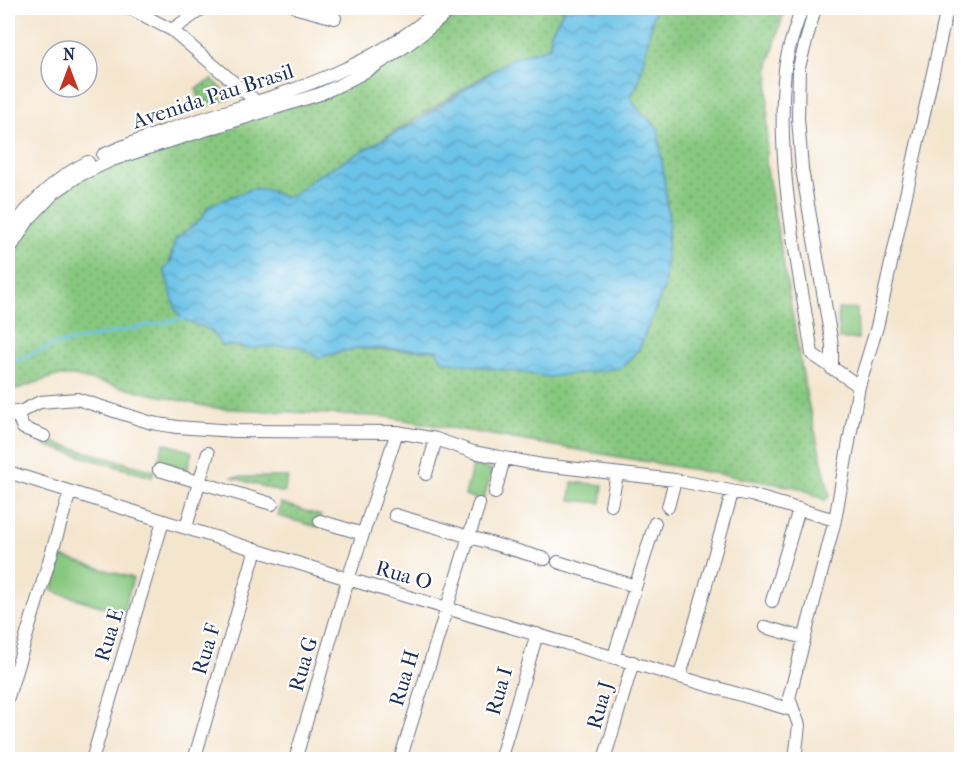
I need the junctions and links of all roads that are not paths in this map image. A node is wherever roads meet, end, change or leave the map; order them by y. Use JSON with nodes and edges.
{"nodes":[{"id":1,"x":129,"y":8,"type":"edge"},
{"id":2,"x":203,"y":8,"type":"edge"},
{"id":3,"x":297,"y":8,"type":"edge"},
{"id":4,"x":440,"y":8,"type":"edge"},
{"id":5,"x":452,"y":8,"type":"edge"},
{"id":6,"x":802,"y":8,"type":"edge"},
{"id":7,"x":815,"y":8,"type":"edge"},
{"id":8,"x":944,"y":8,"type":"edge"},
{"id":9,"x":962,"y":12,"type":"edge"},
{"id":10,"x":335,"y":18,"type":"dead end"},
{"id":11,"x":172,"y":30,"type":"junction"},
{"id":12,"x":785,"y":66,"type":"junction"},
{"id":13,"x":799,"y":67,"type":"junction"},
{"id":14,"x":258,"y":103,"type":"junction"},
{"id":15,"x":8,"y":234,"type":"edge"},
{"id":16,"x":8,"y":252,"type":"edge"},
{"id":17,"x":832,"y":369,"type":"junction"},
{"id":18,"x":859,"y":386,"type":"junction"},
{"id":19,"x":12,"y":415,"type":"edge"},
{"id":20,"x":397,"y":432,"type":"junction"},
{"id":21,"x":44,"y":436,"type":"dead end"},
{"id":22,"x":436,"y":439,"type":"junction"},
{"id":23,"x":208,"y":453,"type":"dead end"},
{"id":24,"x":504,"y":458,"type":"junction"},
{"id":25,"x":159,"y":470,"type":"dead end"},
{"id":26,"x":8,"y":472,"type":"edge"},
{"id":27,"x":426,"y":474,"type":"dead end"},
{"id":28,"x":617,"y":474,"type":"junction"},
{"id":29,"x":675,"y":480,"type":"junction"},
{"id":30,"x":200,"y":482,"type":"junction"},
{"id":31,"x":70,"y":492,"type":"junction"},
{"id":32,"x":732,"y":493,"type":"junction"},
{"id":33,"x":495,"y":494,"type":"dead end"},
{"id":34,"x":272,"y":504,"type":"dead end"},
{"id":35,"x":478,"y":504,"type":"dead end"},
{"id":36,"x":611,"y":505,"type":"dead end"},
{"id":37,"x":668,"y":507,"type":"dead end"},
{"id":38,"x":799,"y":509,"type":"junction"},
{"id":39,"x":395,"y":515,"type":"dead end"},
{"id":40,"x":835,"y":520,"type":"junction"},
{"id":41,"x":163,"y":521,"type":"junction"},
{"id":42,"x":320,"y":521,"type":"dead end"},
{"id":43,"x":655,"y":523,"type":"dead end"},
{"id":44,"x":186,"y":527,"type":"junction"},
{"id":45,"x":363,"y":534,"type":"junction"},
{"id":46,"x":469,"y":536,"type":"junction"},
{"id":47,"x":256,"y":549,"type":"junction"},
{"id":48,"x":545,"y":559,"type":"dead end"},
{"id":49,"x":558,"y":562,"type":"dead end"},
{"id":50,"x":348,"y":579,"type":"junction"},
{"id":51,"x":635,"y":586,"type":"junction"},
{"id":52,"x":772,"y":601,"type":"dead end"},
{"id":53,"x":446,"y":607,"type":"junction"},
{"id":54,"x":765,"y":627,"type":"dead end"},
{"id":55,"x":537,"y":634,"type":"junction"},
{"id":56,"x":804,"y":638,"type":"junction"},
{"id":57,"x":614,"y":656,"type":"junction"},
{"id":58,"x":633,"y":662,"type":"junction"},
{"id":59,"x":680,"y":676,"type":"junction"},
{"id":60,"x":8,"y":697,"type":"edge"},
{"id":61,"x":792,"y":710,"type":"junction"},
{"id":62,"x":92,"y":759,"type":"edge"},
{"id":63,"x":194,"y":759,"type":"edge"},
{"id":64,"x":295,"y":759,"type":"edge"},
{"id":65,"x":400,"y":759,"type":"edge"},
{"id":66,"x":500,"y":759,"type":"edge"},
{"id":67,"x":604,"y":759,"type":"edge"},
{"id":68,"x":795,"y":759,"type":"edge"}],
"edges":[{"from":1,"to":11,"type":"street"},
{"from":2,"to":11,"type":"street"},
{"from":3,"to":10,"type":"street"},
{"from":4,"to":14,"type":"street","name":"Avenida Pau Brasil"},
{"from":5,"to":16,"type":"street"},
{"from":6,"to":12,"type":"street"},
{"from":7,"to":13,"type":"street"},
{"from":8,"to":9,"type":"street"},
{"from":8,"to":18,"type":"street"},
{"from":11,"to":14,"type":"street"},
{"from":12,"to":13,"type":"street"},
{"from":12,"to":17,"type":"street"},
{"from":13,"to":17,"type":"street"},
{"from":14,"to":15,"type":"street","name":"Avenida Pau Brasil"},
{"from":17,"to":18,"type":"street"},
{"from":18,"to":40,"type":"street"},
{"from":19,"to":20,"type":"street"},
{"from":19,"to":21,"type":"street"},
{"from":20,"to":22,"type":"street"},
{"from":20,"to":45,"type":"street","name":"Rua G"},
{"from":22,"to":24,"type":"street"},
{"from":22,"to":27,"type":"street"},
{"from":23,"to":30,"type":"street"},
{"from":24,"to":28,"type":"street"},
{"from":24,"to":33,"type":"street"},
{"from":25,"to":30,"type":"street"},
{"from":26,"to":31,"type":"street","name":"Rua O"},
{"from":28,"to":29,"type":"street"},
{"from":28,"to":36,"type":"street"},
{"from":29,"to":32,"type":"street"},
{"from":29,"to":37,"type":"street"},
{"from":30,"to":34,"type":"street"},
{"from":30,"to":44,"type":"street"},
{"from":31,"to":41,"type":"street","name":"Rua O"},
{"from":31,"to":60,"type":"street"},
{"from":32,"to":38,"type":"street"},
{"from":32,"to":59,"type":"street"},
{"from":35,"to":46,"type":"street","name":"Rua H"},
{"from":38,"to":40,"type":"street"},
{"from":38,"to":52,"type":"street"},
{"from":39,"to":46,"type":"street"},
{"from":40,"to":56,"type":"street"},
{"from":41,"to":44,"type":"street","name":"Rua O"},
{"from":41,"to":62,"type":"street","name":"Rua E"},
{"from":42,"to":45,"type":"street"},
{"from":43,"to":51,"type":"street"},
{"from":44,"to":47,"type":"street","name":"Rua O"},
{"from":45,"to":50,"type":"street","name":"Rua G"},
{"from":46,"to":48,"type":"street"},
{"from":46,"to":53,"type":"street","name":"Rua H"},
{"from":47,"to":50,"type":"street","name":"Rua O"},
{"from":47,"to":63,"type":"street","name":"Rua F"},
{"from":49,"to":51,"type":"street"},
{"from":50,"to":53,"type":"street","name":"Rua O"},
{"from":50,"to":64,"type":"street","name":"Rua G"},
{"from":51,"to":57,"type":"street"},
{"from":53,"to":55,"type":"street","name":"Rua O"},
{"from":53,"to":65,"type":"street","name":"Rua H"},
{"from":54,"to":56,"type":"street"},
{"from":55,"to":57,"type":"street","name":"Rua O"},
{"from":55,"to":66,"type":"street","name":"Rua I"},
{"from":56,"to":61,"type":"street"},
{"from":57,"to":58,"type":"street","name":"Rua O"},
{"from":58,"to":59,"type":"street","name":"Rua O"},
{"from":58,"to":67,"type":"street","name":"Rua J"},
{"from":59,"to":61,"type":"street","name":"Rua O"},
{"from":61,"to":68,"type":"street"}]}
